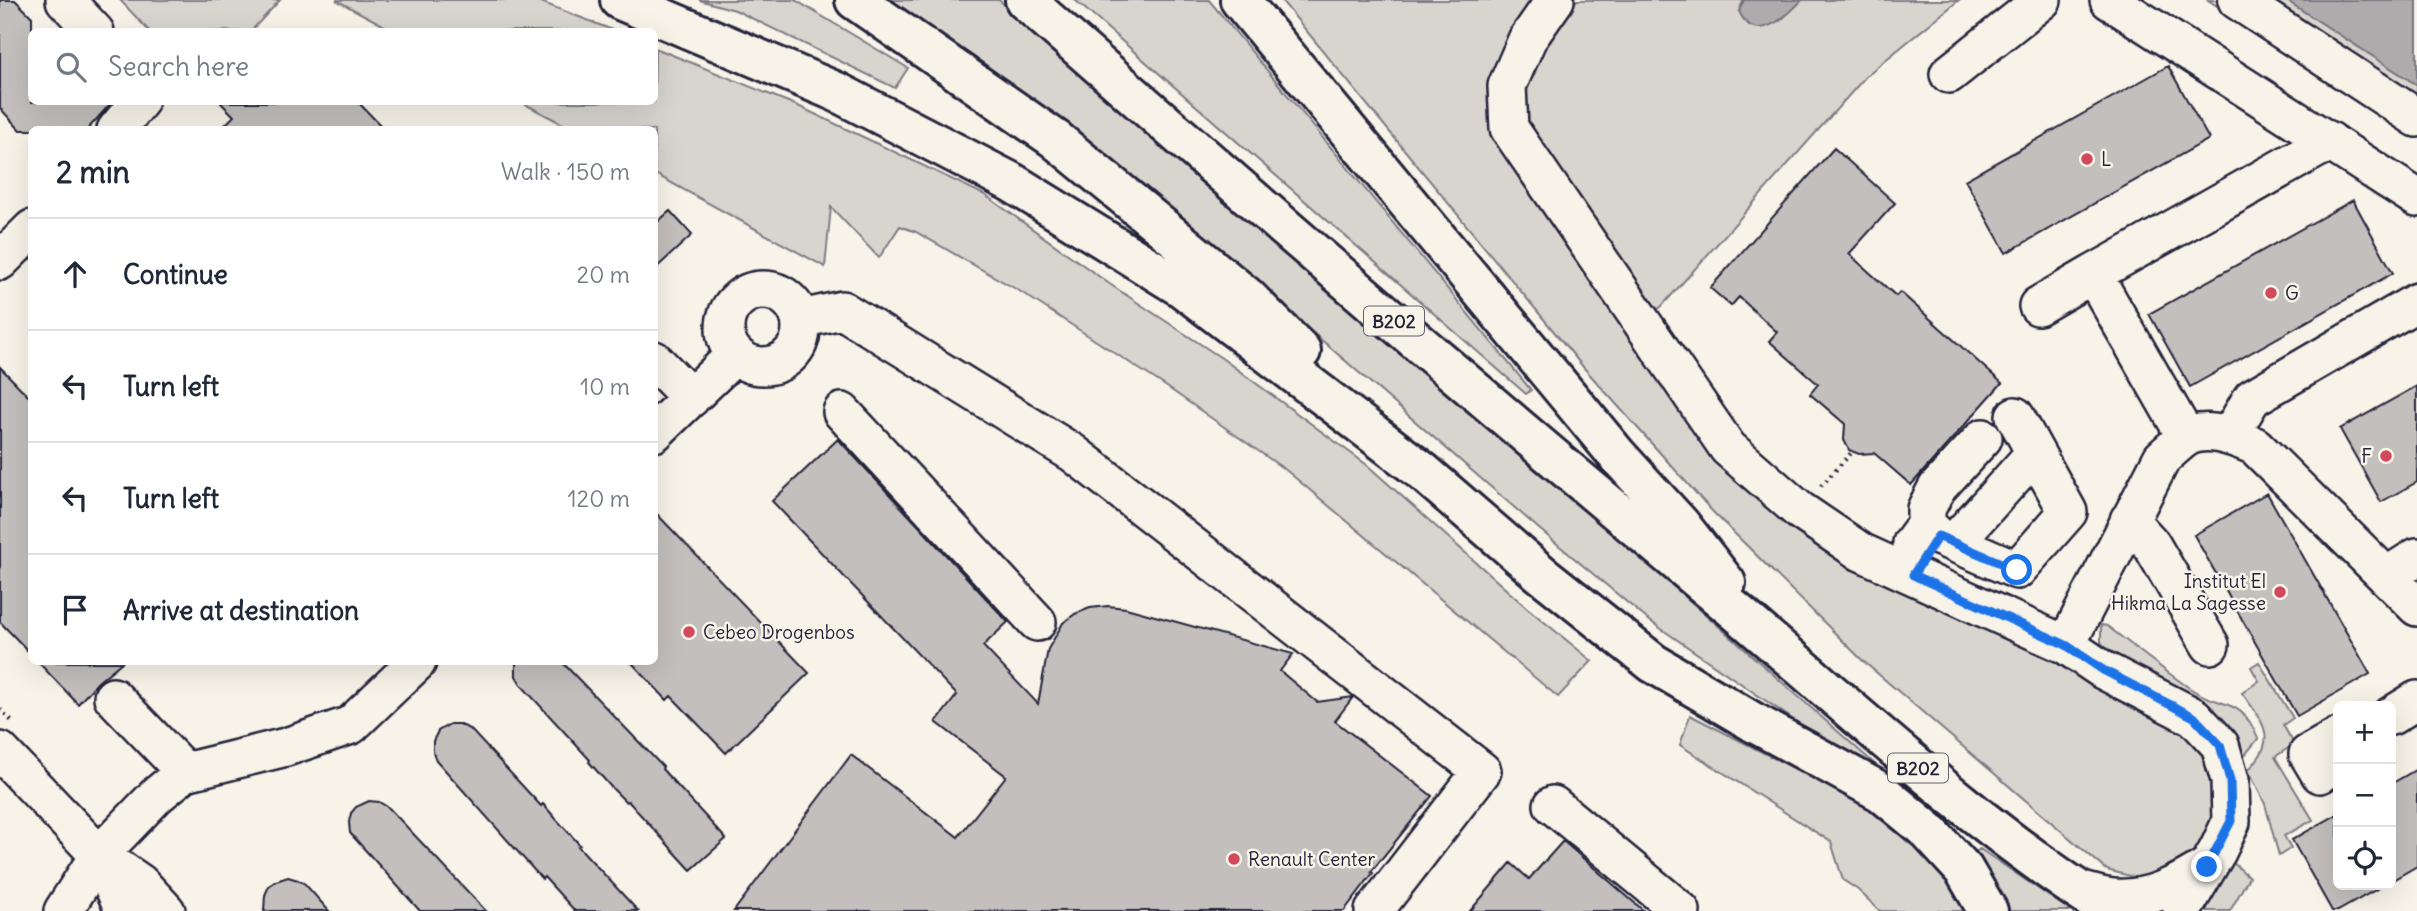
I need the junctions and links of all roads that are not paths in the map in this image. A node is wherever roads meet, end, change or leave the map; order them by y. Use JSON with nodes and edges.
{"nodes":[{"id":1,"x":65,"y":0,"type":"edge"},
{"id":2,"x":620,"y":0,"type":"edge"},
{"id":3,"x":855,"y":0,"type":"edge"},
{"id":4,"x":1025,"y":0,"type":"edge"},
{"id":5,"x":1240,"y":0,"type":"edge"},
{"id":6,"x":1555,"y":0,"type":"edge"},
{"id":7,"x":2042,"y":0,"type":"edge"},
{"id":8,"x":2109,"y":0,"type":"edge"},
{"id":9,"x":2237,"y":0,"type":"edge"},
{"id":10,"x":91,"y":28,"type":"edge"},
{"id":11,"x":1949,"y":74,"type":"dead end"},
{"id":12,"x":137,"y":105,"type":"edge"},
{"id":13,"x":2417,"y":118,"type":"edge"},
{"id":14,"x":119,"y":126,"type":"edge"},
{"id":15,"x":2330,"y":141,"type":"junction"},
{"id":16,"x":2417,"y":198,"type":"edge"},
{"id":17,"x":28,"y":233,"type":"edge"},
{"id":18,"x":0,"y":261,"type":"edge"},
{"id":19,"x":2093,"y":274,"type":"junction"},
{"id":20,"x":2417,"y":302,"type":"edge"},
{"id":21,"x":2038,"y":306,"type":"dead end"},
{"id":22,"x":801,"y":319,"type":"junction"},
{"id":23,"x":735,"y":355,"type":"junction"},
{"id":24,"x":658,"y":364,"type":"edge"},
{"id":25,"x":691,"y":398,"type":"junction"},
{"id":26,"x":842,"y":412,"type":"dead end"},
{"id":27,"x":2015,"y":416,"type":"dead end"},
{"id":28,"x":658,"y":429,"type":"edge"},
{"id":29,"x":2230,"y":435,"type":"junction"},
{"id":30,"x":1983,"y":438,"type":"dead end"},
{"id":31,"x":2186,"y":438,"type":"junction"},
{"id":32,"x":2035,"y":453,"type":"junction"},
{"id":33,"x":1422,"y":471,"type":"junction"},
{"id":34,"x":2129,"y":520,"type":"junction"},
{"id":35,"x":1939,"y":534,"type":"junction"},
{"id":36,"x":2402,"y":566,"type":"edge"},
{"id":37,"x":1904,"y":571,"type":"junction"},
{"id":38,"x":2417,"y":607,"type":"edge"},
{"id":39,"x":1037,"y":622,"type":"dead end"},
{"id":40,"x":1767,"y":638,"type":"junction"},
{"id":41,"x":2066,"y":645,"type":"junction"},
{"id":42,"x":2210,"y":645,"type":"dead end"},
{"id":43,"x":414,"y":665,"type":"edge"},
{"id":44,"x":113,"y":697,"type":"dead end"},
{"id":45,"x":2417,"y":700,"type":"edge"},
{"id":46,"x":2396,"y":713,"type":"edge"},
{"id":47,"x":2333,"y":740,"type":"edge"},
{"id":48,"x":0,"y":751,"type":"edge"},
{"id":49,"x":2336,"y":764,"type":"edge"},
{"id":50,"x":185,"y":772,"type":"junction"},
{"id":51,"x":1553,"y":805,"type":"dead end"},
{"id":52,"x":99,"y":855,"type":"junction"},
{"id":53,"x":2207,"y":867,"type":"junction"},
{"id":54,"x":2075,"y":889,"type":"junction"},
{"id":55,"x":63,"y":911,"type":"edge"},
{"id":56,"x":128,"y":911,"type":"edge"},
{"id":57,"x":166,"y":911,"type":"edge"},
{"id":58,"x":1374,"y":911,"type":"edge"},
{"id":59,"x":1681,"y":911,"type":"edge"},
{"id":60,"x":1988,"y":911,"type":"edge"},
{"id":61,"x":2109,"y":911,"type":"edge"},
{"id":62,"x":2182,"y":911,"type":"edge"}],
"edges":[{"from":1,"to":10,"type":"street"},
{"from":2,"to":33,"type":"highway","number":"B202"},
{"from":3,"to":33,"type":"highway","number":"B202"},
{"from":4,"to":40,"type":"highway","number":"B202"},
{"from":5,"to":40,"type":"highway","number":"B202"},
{"from":6,"to":37,"type":"street"},
{"from":7,"to":11,"type":"street"},
{"from":8,"to":15,"type":"street"},
{"from":9,"to":13,"type":"street"},
{"from":12,"to":14,"type":"street"},
{"from":15,"to":16,"type":"street"},
{"from":15,"to":19,"type":"street"},
{"from":17,"to":18,"type":"street"},
{"from":19,"to":21,"type":"street"},
{"from":19,"to":31,"type":"street"},
{"from":20,"to":29,"type":"street"},
{"from":22,"to":23,"type":"street"},
{"from":22,"to":23,"type":"street"},
{"from":22,"to":58,"type":"street"},
{"from":23,"to":25,"type":"street"},
{"from":24,"to":25,"type":"street"},
{"from":25,"to":28,"type":"street"},
{"from":26,"to":39,"type":"street"},
{"from":27,"to":32,"type":"street"},
{"from":29,"to":31,"type":"street"},
{"from":29,"to":36,"type":"street"},
{"from":30,"to":35,"type":"street"},
{"from":31,"to":34,"type":"street"},
{"from":32,"to":35,"type":"street"},
{"from":32,"to":35,"type":"street"},
{"from":33,"to":60,"type":"highway","number":"B202"},
{"from":34,"to":41,"type":"street"},
{"from":34,"to":42,"type":"street"},
{"from":35,"to":37,"type":"street"},
{"from":36,"to":38,"type":"street"},
{"from":37,"to":41,"type":"street"},
{"from":40,"to":54,"type":"highway","number":"B202"},
{"from":41,"to":53,"type":"street"},
{"from":43,"to":50,"type":"street"},
{"from":44,"to":50,"type":"street"},
{"from":45,"to":46,"type":"street"},
{"from":47,"to":49,"type":"street"},
{"from":48,"to":52,"type":"street"},
{"from":50,"to":52,"type":"street"},
{"from":51,"to":59,"type":"street"},
{"from":52,"to":55,"type":"street"},
{"from":52,"to":56,"type":"street"},
{"from":52,"to":57,"type":"street"},
{"from":53,"to":54,"type":"street"},
{"from":53,"to":62,"type":"street"},
{"from":54,"to":61,"type":"highway","number":"B202"}]}
